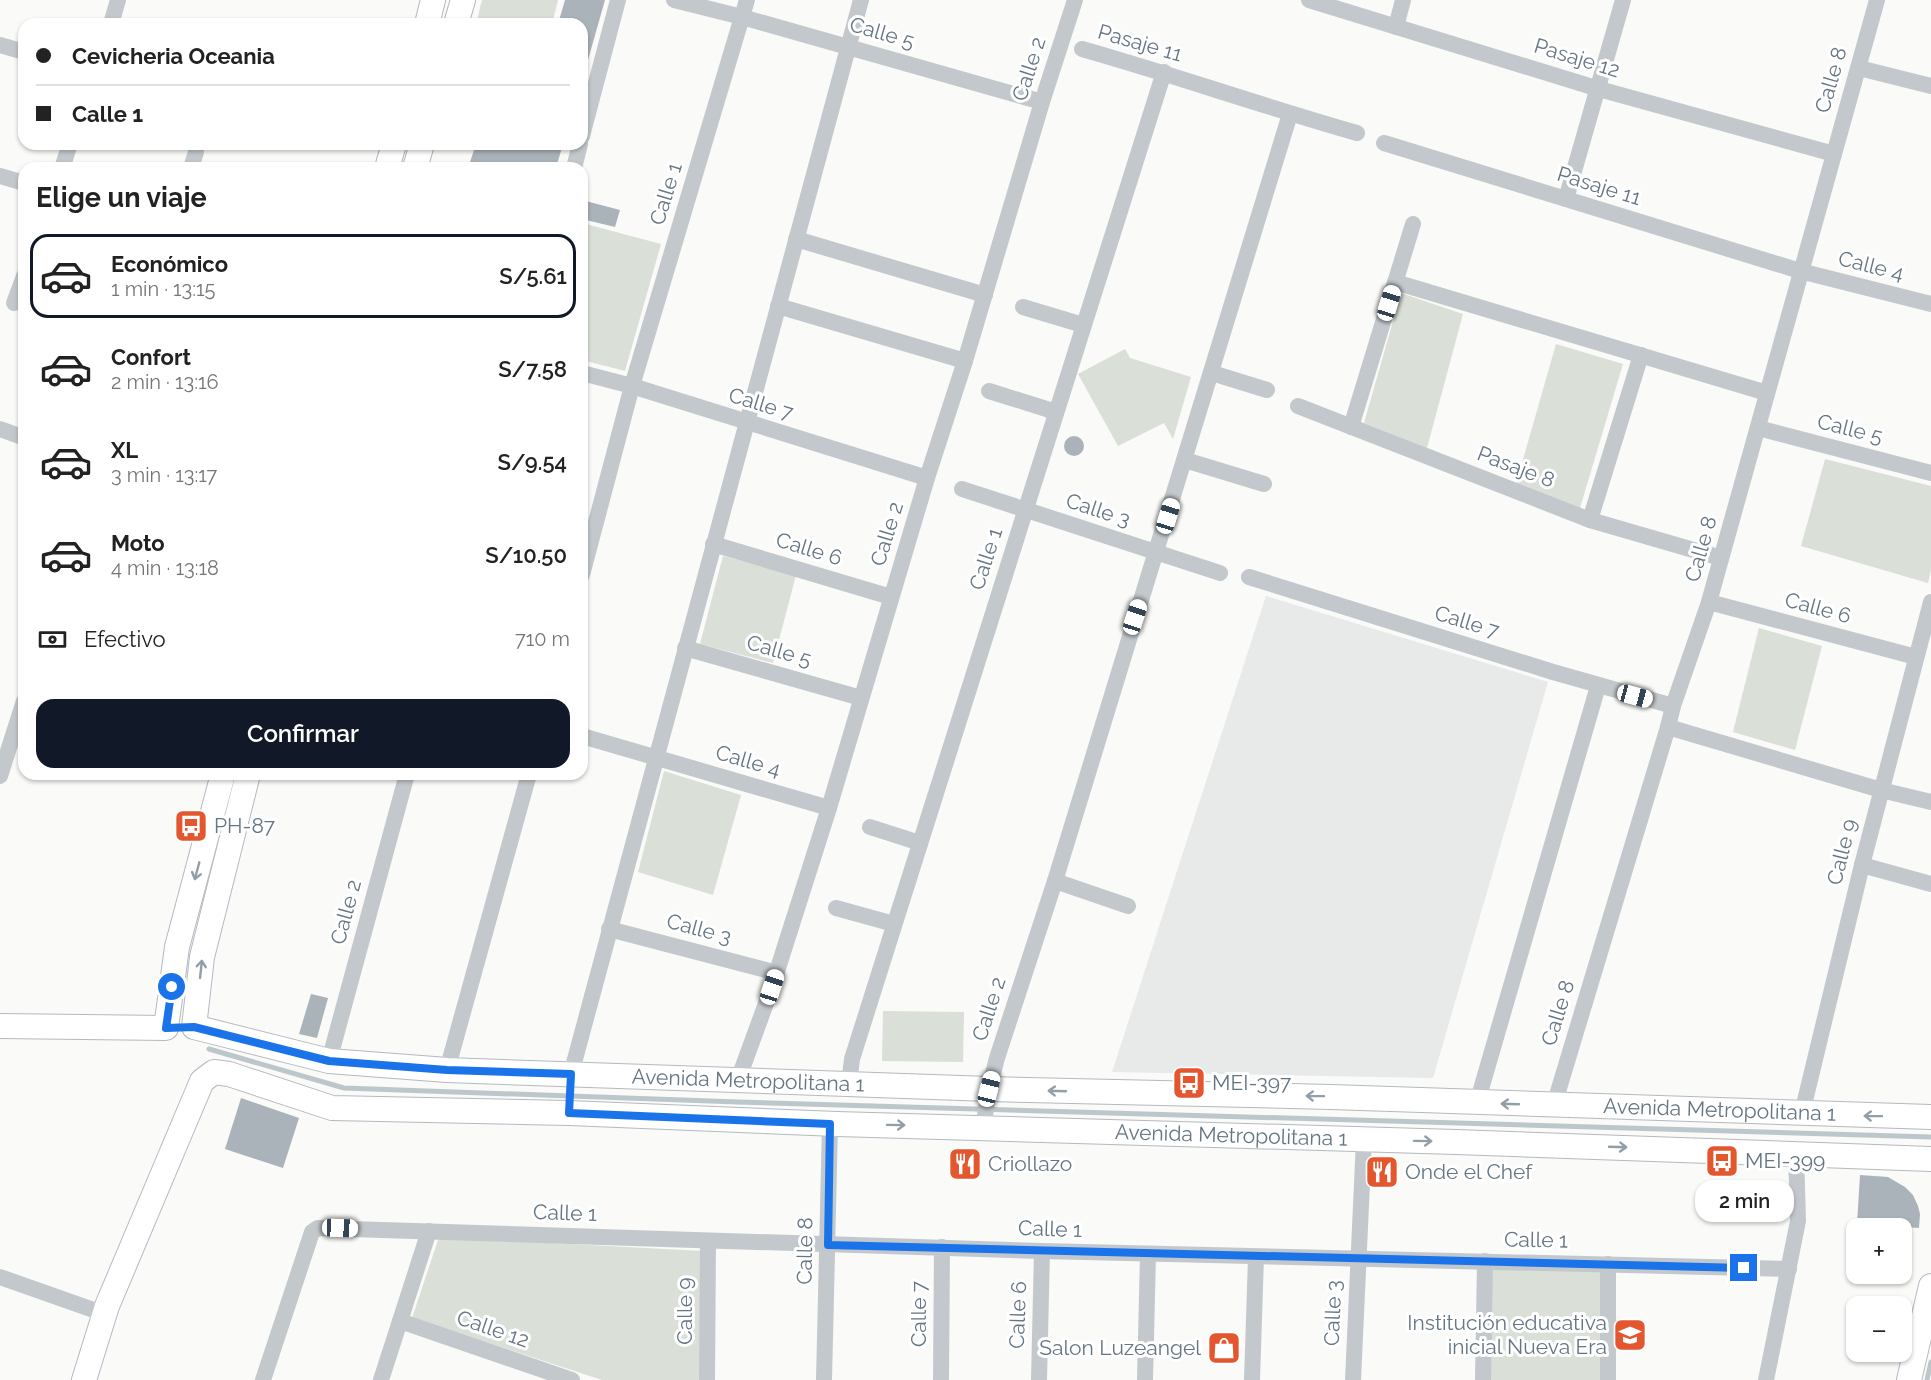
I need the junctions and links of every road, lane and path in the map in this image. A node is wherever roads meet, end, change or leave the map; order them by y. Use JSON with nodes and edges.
{"nodes":[{"id":1,"x":118,"y":0,"type":"edge"},
{"id":2,"x":433,"y":0,"type":"edge"},
{"id":3,"x":463,"y":0,"type":"edge"},
{"id":4,"x":618,"y":0,"type":"edge"},
{"id":5,"x":674,"y":0,"type":"edge"},
{"id":6,"x":747,"y":0,"type":"edge"},
{"id":7,"x":861,"y":0,"type":"edge"},
{"id":8,"x":1075,"y":0,"type":"edge"},
{"id":9,"x":1308,"y":0,"type":"edge"},
{"id":10,"x":1403,"y":0,"type":"edge"},
{"id":11,"x":1623,"y":0,"type":"edge"},
{"id":12,"x":1877,"y":0,"type":"edge"},
{"id":13,"x":742,"y":17,"type":"junction"},
{"id":14,"x":113,"y":18,"type":"edge"},
{"id":15,"x":428,"y":18,"type":"edge"},
{"id":16,"x":458,"y":18,"type":"edge"},
{"id":17,"x":1396,"y":27,"type":"junction"},
{"id":18,"x":0,"y":45,"type":"edge"},
{"id":19,"x":848,"y":47,"type":"junction"},
{"id":20,"x":1082,"y":49,"type":"dead end"},
{"id":21,"x":18,"y":50,"type":"edge"},
{"id":22,"x":1858,"y":68,"type":"junction"},
{"id":23,"x":1164,"y":72,"type":"junction"},
{"id":24,"x":1931,"y":86,"type":"edge"},
{"id":25,"x":1599,"y":89,"type":"junction"},
{"id":26,"x":1042,"y":102,"type":"junction"},
{"id":27,"x":588,"y":113,"type":"edge"},
{"id":28,"x":1290,"y":114,"type":"junction"},
{"id":29,"x":1357,"y":133,"type":"dead end"},
{"id":30,"x":1384,"y":143,"type":"dead end"},
{"id":31,"x":1834,"y":154,"type":"junction"},
{"id":32,"x":0,"y":176,"type":"edge"},
{"id":33,"x":18,"y":181,"type":"edge"},
{"id":34,"x":1566,"y":199,"type":"junction"},
{"id":35,"x":1413,"y":224,"type":"dead end"},
{"id":36,"x":796,"y":239,"type":"junction"},
{"id":37,"x":1800,"y":271,"type":"junction"},
{"id":38,"x":1395,"y":282,"type":"junction"},
{"id":39,"x":984,"y":295,"type":"junction"},
{"id":40,"x":1931,"y":304,"type":"edge"},
{"id":41,"x":778,"y":306,"type":"junction"},
{"id":42,"x":1023,"y":307,"type":"dead end"},
{"id":43,"x":1083,"y":325,"type":"junction"},
{"id":44,"x":1641,"y":355,"type":"junction"},
{"id":45,"x":965,"y":361,"type":"junction"},
{"id":46,"x":1212,"y":373,"type":"junction"},
{"id":47,"x":588,"y":375,"type":"edge"},
{"id":48,"x":632,"y":386,"type":"junction"},
{"id":49,"x":1267,"y":390,"type":"dead end"},
{"id":50,"x":989,"y":391,"type":"dead end"},
{"id":51,"x":1767,"y":393,"type":"junction"},
{"id":52,"x":1298,"y":406,"type":"dead end"},
{"id":53,"x":1056,"y":412,"type":"junction"},
{"id":54,"x":747,"y":423,"type":"junction"},
{"id":55,"x":1351,"y":427,"type":"junction"},
{"id":56,"x":1758,"y":428,"type":"junction"},
{"id":57,"x":0,"y":429,"type":"edge"},
{"id":58,"x":18,"y":436,"type":"edge"},
{"id":59,"x":1185,"y":460,"type":"junction"},
{"id":60,"x":1931,"y":473,"type":"edge"},
{"id":61,"x":927,"y":478,"type":"junction"},
{"id":62,"x":1264,"y":484,"type":"dead end"},
{"id":63,"x":962,"y":489,"type":"dead end"},
{"id":64,"x":1025,"y":510,"type":"junction"},
{"id":65,"x":1590,"y":520,"type":"junction"},
{"id":66,"x":713,"y":544,"type":"junction"},
{"id":67,"x":588,"y":552,"type":"edge"},
{"id":68,"x":1156,"y":553,"type":"junction"},
{"id":69,"x":1721,"y":558,"type":"junction"},
{"id":70,"x":1220,"y":573,"type":"dead end"},
{"id":71,"x":1250,"y":577,"type":"dead end"},
{"id":72,"x":891,"y":597,"type":"junction"},
{"id":73,"x":1709,"y":602,"type":"junction"},
{"id":74,"x":1931,"y":602,"type":"edge"},
{"id":75,"x":685,"y":648,"type":"junction"},
{"id":76,"x":1916,"y":657,"type":"junction"},
{"id":77,"x":1598,"y":686,"type":"junction"},
{"id":78,"x":861,"y":698,"type":"junction"},
{"id":79,"x":1673,"y":706,"type":"junction"},
{"id":80,"x":18,"y":720,"type":"edge"},
{"id":81,"x":1668,"y":727,"type":"junction"},
{"id":82,"x":588,"y":738,"type":"edge"},
{"id":83,"x":655,"y":757,"type":"junction"},
{"id":84,"x":0,"y":776,"type":"edge"},
{"id":85,"x":221,"y":780,"type":"edge"},
{"id":86,"x":246,"y":780,"type":"edge"},
{"id":87,"x":405,"y":780,"type":"edge"},
{"id":88,"x":527,"y":780,"type":"edge"},
{"id":89,"x":1881,"y":790,"type":"junction"},
{"id":90,"x":1931,"y":802,"type":"edge"},
{"id":91,"x":829,"y":808,"type":"junction"},
{"id":92,"x":870,"y":827,"type":"dead end"},
{"id":93,"x":920,"y":843,"type":"junction"},
{"id":94,"x":1862,"y":865,"type":"junction"},
{"id":95,"x":1055,"y":881,"type":"junction"},
{"id":96,"x":1931,"y":884,"type":"edge"},
{"id":97,"x":1128,"y":906,"type":"dead end"},
{"id":98,"x":836,"y":908,"type":"dead end"},
{"id":99,"x":894,"y":924,"type":"junction"},
{"id":100,"x":609,"y":929,"type":"junction"},
{"id":101,"x":777,"y":973,"type":"junction"},
{"id":102,"x":0,"y":1026,"type":"edge"},
{"id":103,"x":194,"y":1027,"type":"junction"},
{"id":104,"x":166,"y":1028,"type":"junction"},
{"id":105,"x":329,"y":1061,"type":"junction"},
{"id":106,"x":447,"y":1070,"type":"junction"},
{"id":107,"x":738,"y":1080,"type":"junction"},
{"id":108,"x":849,"y":1084,"type":"junction"},
{"id":109,"x":570,"y":1093,"type":"junction"},
{"id":110,"x":988,"y":1093,"type":"junction"},
{"id":111,"x":1477,"y":1103,"type":"junction"},
{"id":112,"x":1554,"y":1105,"type":"junction"},
{"id":113,"x":1094,"y":1112,"type":"junction"},
{"id":114,"x":1802,"y":1113,"type":"junction"},
{"id":115,"x":1931,"y":1117,"type":"edge"},
{"id":116,"x":830,"y":1124,"type":"junction"},
{"id":117,"x":984,"y":1124,"type":"junction"},
{"id":118,"x":1364,"y":1140,"type":"junction"},
{"id":119,"x":1796,"y":1153,"type":"junction"},
{"id":120,"x":1931,"y":1159,"type":"edge"},
{"id":121,"x":429,"y":1231,"type":"junction"},
{"id":122,"x":708,"y":1241,"type":"junction"},
{"id":123,"x":828,"y":1245,"type":"junction"},
{"id":124,"x":942,"y":1247,"type":"junction"},
{"id":125,"x":1042,"y":1251,"type":"junction"},
{"id":126,"x":1148,"y":1254,"type":"junction"},
{"id":127,"x":1256,"y":1257,"type":"junction"},
{"id":128,"x":1358,"y":1259,"type":"junction"},
{"id":129,"x":1485,"y":1261,"type":"junction"},
{"id":130,"x":1608,"y":1264,"type":"junction"},
{"id":131,"x":1789,"y":1269,"type":"junction"},
{"id":132,"x":0,"y":1277,"type":"edge"},
{"id":133,"x":1931,"y":1286,"type":"edge"},
{"id":134,"x":105,"y":1314,"type":"junction"},
{"id":135,"x":400,"y":1321,"type":"junction"},
{"id":136,"x":84,"y":1380,"type":"edge"},
{"id":137,"x":263,"y":1380,"type":"edge"},
{"id":138,"x":381,"y":1380,"type":"edge"},
{"id":139,"x":572,"y":1380,"type":"edge"},
{"id":140,"x":707,"y":1380,"type":"edge"},
{"id":141,"x":824,"y":1380,"type":"edge"},
{"id":142,"x":941,"y":1380,"type":"edge"},
{"id":143,"x":1039,"y":1380,"type":"edge"},
{"id":144,"x":1145,"y":1380,"type":"edge"},
{"id":145,"x":1252,"y":1380,"type":"edge"},
{"id":146,"x":1353,"y":1380,"type":"edge"},
{"id":147,"x":1483,"y":1380,"type":"edge"},
{"id":148,"x":1608,"y":1380,"type":"edge"},
{"id":149,"x":1766,"y":1380,"type":"edge"},
{"id":150,"x":1909,"y":1380,"type":"edge"}],
"edges":[{"from":1,"to":14,"type":"street"},
{"from":2,"to":15,"type":"street"},
{"from":3,"to":16,"type":"street"},
{"from":4,"to":27,"type":"street"},
{"from":5,"to":13,"type":"street","name":"Calle 5"},
{"from":6,"to":13,"type":"street","name":"Calle 1"},
{"from":7,"to":19,"type":"street"},
{"from":8,"to":26,"type":"street","name":"Calle 2"},
{"from":9,"to":17,"type":"street","name":"Pasaje 12"},
{"from":10,"to":17,"type":"street"},
{"from":11,"to":25,"type":"street"},
{"from":12,"to":22,"type":"street","name":"Calle 8"},
{"from":13,"to":19,"type":"street","name":"Calle 5"},
{"from":13,"to":48,"type":"street","name":"Calle 1"},
{"from":17,"to":25,"type":"street","name":"Pasaje 12"},
{"from":18,"to":21,"type":"street"},
{"from":19,"to":26,"type":"street","name":"Calle 5"},
{"from":19,"to":36,"type":"street"},
{"from":20,"to":23,"type":"street","name":"Pasaje 11"},
{"from":22,"to":24,"type":"street"},
{"from":22,"to":31,"type":"street","name":"Calle 8"},
{"from":23,"to":28,"type":"street","name":"Pasaje 11"},
{"from":23,"to":43,"type":"street","name":"Calle 1"},
{"from":25,"to":31,"type":"street","name":"Pasaje 12"},
{"from":25,"to":34,"type":"street"},
{"from":26,"to":39,"type":"street","name":"Calle 2"},
{"from":28,"to":29,"type":"street","name":"Pasaje 11"},
{"from":28,"to":46,"type":"street","name":"Calle 2"},
{"from":30,"to":34,"type":"street","name":"Pasaje 11"},
{"from":31,"to":37,"type":"street","name":"Calle 8"},
{"from":32,"to":33,"type":"street"},
{"from":34,"to":37,"type":"street","name":"Pasaje 11"},
{"from":35,"to":38,"type":"street"},
{"from":36,"to":39,"type":"street"},
{"from":36,"to":41,"type":"street"},
{"from":37,"to":40,"type":"street","name":"Calle 4"},
{"from":37,"to":51,"type":"street","name":"Calle 8"},
{"from":38,"to":44,"type":"street"},
{"from":38,"to":55,"type":"street"},
{"from":39,"to":45,"type":"street","name":"Calle 2"},
{"from":41,"to":45,"type":"street"},
{"from":41,"to":54,"type":"street"},
{"from":42,"to":43,"type":"street"},
{"from":43,"to":53,"type":"street","name":"Calle 1"},
{"from":44,"to":51,"type":"street"},
{"from":44,"to":65,"type":"street"},
{"from":45,"to":61,"type":"street","name":"Calle 2"},
{"from":46,"to":49,"type":"street"},
{"from":46,"to":59,"type":"street","name":"Calle 2"},
{"from":47,"to":48,"type":"street","name":"Calle 7"},
{"from":48,"to":54,"type":"street","name":"Calle 7"},
{"from":48,"to":67,"type":"street","name":"Calle 1"},
{"from":50,"to":53,"type":"street"},
{"from":51,"to":56,"type":"street","name":"Calle 8"},
{"from":52,"to":55,"type":"street","name":"Pasaje 8"},
{"from":53,"to":64,"type":"street","name":"Calle 1"},
{"from":54,"to":61,"type":"street","name":"Calle 7"},
{"from":54,"to":66,"type":"street"},
{"from":55,"to":65,"type":"street","name":"Pasaje 8"},
{"from":56,"to":60,"type":"street","name":"Calle 5"},
{"from":56,"to":69,"type":"street","name":"Calle 8"},
{"from":57,"to":58,"type":"street"},
{"from":59,"to":62,"type":"street"},
{"from":59,"to":68,"type":"street","name":"Calle 2"},
{"from":61,"to":72,"type":"street","name":"Calle 2"},
{"from":63,"to":64,"type":"street","name":"Calle 3"},
{"from":64,"to":68,"type":"street","name":"Calle 3"},
{"from":64,"to":93,"type":"street","name":"Calle 1"},
{"from":65,"to":69,"type":"street","name":"Pasaje 8"},
{"from":66,"to":72,"type":"street","name":"Calle 6"},
{"from":66,"to":75,"type":"street"},
{"from":68,"to":70,"type":"street","name":"Calle 3"},
{"from":68,"to":95,"type":"street","name":"Calle 2"},
{"from":69,"to":73,"type":"street","name":"Calle 8"},
{"from":71,"to":77,"type":"street","name":"Calle 7"},
{"from":72,"to":78,"type":"street","name":"Calle 2"},
{"from":73,"to":76,"type":"street","name":"Calle 6"},
{"from":73,"to":79,"type":"street","name":"Calle 8"},
{"from":74,"to":76,"type":"street","name":"Calle 9"},
{"from":75,"to":78,"type":"street","name":"Calle 5"},
{"from":75,"to":83,"type":"street"},
{"from":76,"to":89,"type":"street","name":"Calle 9"},
{"from":77,"to":79,"type":"street","name":"Calle 7"},
{"from":77,"to":111,"type":"street"},
{"from":78,"to":91,"type":"street","name":"Calle 2"},
{"from":79,"to":81,"type":"street","name":"Calle 8"},
{"from":80,"to":84,"type":"street"},
{"from":81,"to":89,"type":"street"},
{"from":81,"to":112,"type":"street","name":"Calle 8"},
{"from":82,"to":83,"type":"street"},
{"from":83,"to":91,"type":"street","name":"Calle 4"},
{"from":83,"to":100,"type":"street"},
{"from":85,"to":104,"type":"street","one_way":true},
{"from":103,"to":86,"type":"street","one_way":true},
{"from":87,"to":105,"type":"street","name":"Calle 2"},
{"from":88,"to":106,"type":"street"},
{"from":89,"to":90,"type":"street"},
{"from":89,"to":94,"type":"street","name":"Calle 9"},
{"from":91,"to":101,"type":"street","name":"Calle 2"},
{"from":92,"to":93,"type":"street"},
{"from":93,"to":99,"type":"street","name":"Calle 1"},
{"from":94,"to":96,"type":"street"},
{"from":94,"to":114,"type":"street","name":"Calle 9"},
{"from":95,"to":97,"type":"street"},
{"from":95,"to":110,"type":"street","name":"Calle 2"},
{"from":98,"to":99,"type":"street"},
{"from":99,"to":108,"type":"street","name":"Calle 1"},
{"from":100,"to":101,"type":"street","name":"Calle 3"},
{"from":100,"to":109,"type":"street"},
{"from":101,"to":107,"type":"street","name":"Calle 2"},
{"from":102,"to":104,"type":"street","name":"Avenida Metropolitana 1"},
{"from":103,"to":104,"type":"street","name":"Avenida Metropolitana 1"},
{"from":103,"to":105,"type":"street","name":"Avenida Metropolitana 1"},
{"from":105,"to":106,"type":"street","name":"Avenida Metropolitana 1"},
{"from":106,"to":109,"type":"street","name":"Avenida Metropolitana 1"},
{"from":107,"to":108,"type":"street","name":"Avenida Metropolitana 1"},
{"from":107,"to":109,"type":"street","name":"Avenida Metropolitana 1"},
{"from":108,"to":110,"type":"street","name":"Avenida Metropolitana 1"},
{"from":109,"to":116,"type":"street","name":"Avenida Metropolitana 1"},
{"from":109,"to":134,"type":"street"},
{"from":113,"to":110,"type":"street","name":"Avenida Metropolitana 1","one_way":true},
{"from":110,"to":117,"type":"street","name":"Calle 2"},
{"from":112,"to":111,"type":"street","name":"Avenida Metropolitana 1","one_way":true},
{"from":111,"to":113,"type":"street","name":"Avenida Metropolitana 1","one_way":true},
{"from":112,"to":114,"type":"street","name":"Avenida Metropolitana 1"},
{"from":113,"to":117,"type":"street","name":"Avenida Metropolitana 1"},
{"from":113,"to":118,"type":"street","name":"Avenida Metropolitana 1"},
{"from":115,"to":114,"type":"street","name":"Avenida Metropolitana 1","one_way":true},
{"from":116,"to":117,"type":"street","name":"Avenida Metropolitana 1","one_way":true},
{"from":116,"to":123,"type":"street","name":"Calle 8"},
{"from":118,"to":119,"type":"street","name":"Avenida Metropolitana 1","one_way":true},
{"from":118,"to":128,"type":"street","name":"Calle 3"},
{"from":119,"to":120,"type":"street","name":"Avenida Metropolitana 1"},
{"from":119,"to":131,"type":"street"},
{"from":121,"to":122,"type":"street","name":"Calle 1"},
{"from":121,"to":135,"type":"street"},
{"from":121,"to":137,"type":"street","name":"Calle 1"},
{"from":122,"to":123,"type":"street","name":"Calle 1"},
{"from":122,"to":140,"type":"street","name":"Calle 9"},
{"from":123,"to":124,"type":"street","name":"Calle 1"},
{"from":123,"to":141,"type":"street","name":"Calle 8"},
{"from":124,"to":125,"type":"street","name":"Calle 1"},
{"from":124,"to":142,"type":"street","name":"Calle 7"},
{"from":125,"to":126,"type":"street","name":"Calle 1"},
{"from":125,"to":143,"type":"street","name":"Calle 6"},
{"from":126,"to":127,"type":"street","name":"Calle 1"},
{"from":126,"to":144,"type":"street"},
{"from":127,"to":128,"type":"street","name":"Calle 1"},
{"from":127,"to":145,"type":"street"},
{"from":128,"to":129,"type":"street","name":"Calle 1"},
{"from":128,"to":146,"type":"street","name":"Calle 3"},
{"from":129,"to":130,"type":"street","name":"Calle 1"},
{"from":129,"to":147,"type":"street"},
{"from":130,"to":131,"type":"street","name":"Calle 1"},
{"from":130,"to":148,"type":"street"},
{"from":131,"to":149,"type":"street"},
{"from":132,"to":134,"type":"street"},
{"from":133,"to":150,"type":"street"},
{"from":134,"to":136,"type":"street"},
{"from":135,"to":138,"type":"street"},
{"from":135,"to":139,"type":"street","name":"Calle 12"}]}
